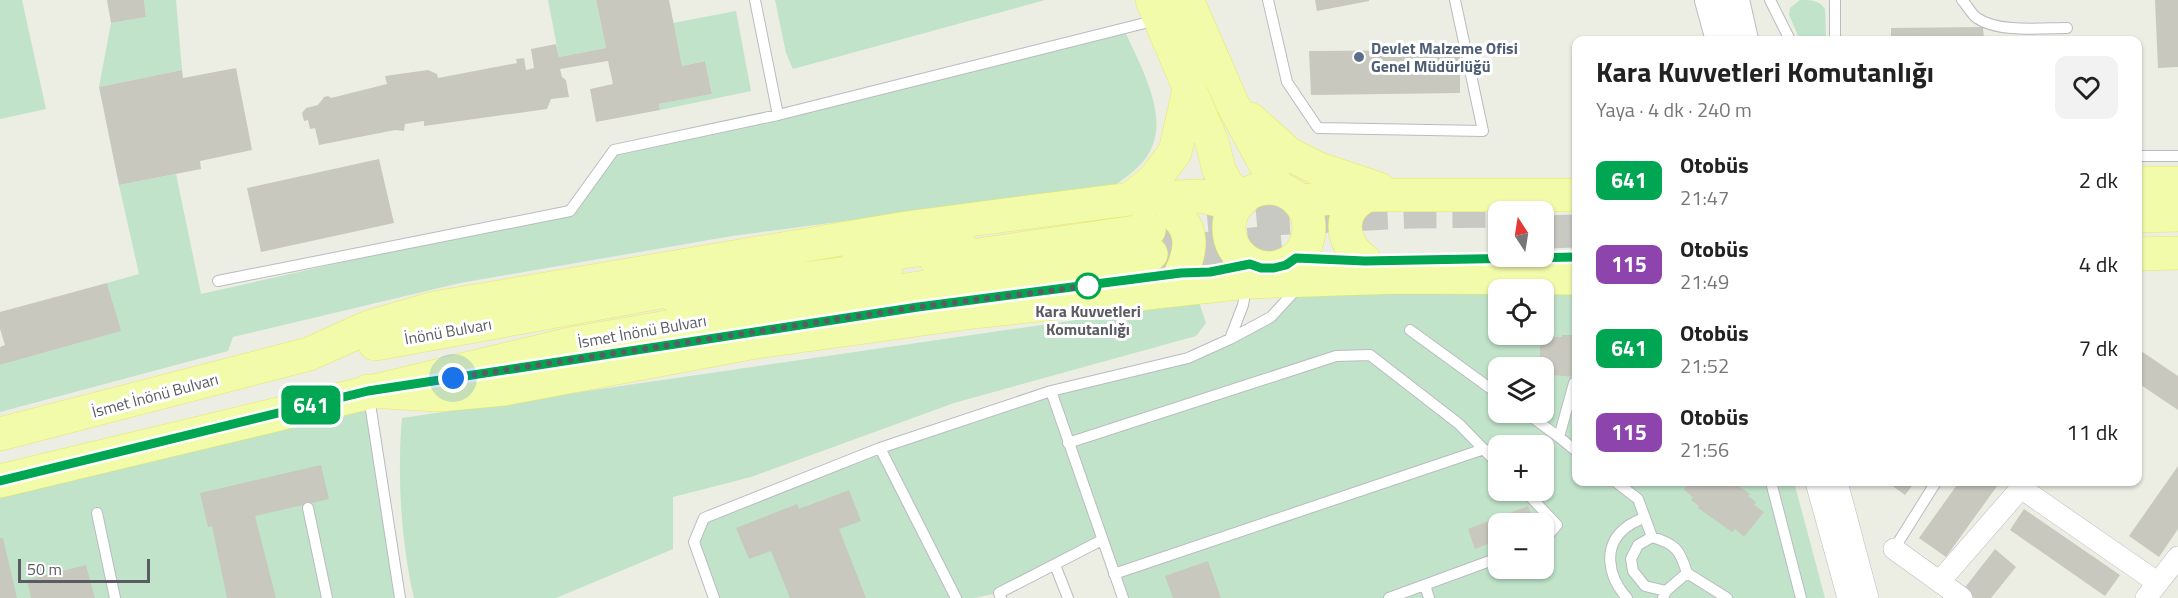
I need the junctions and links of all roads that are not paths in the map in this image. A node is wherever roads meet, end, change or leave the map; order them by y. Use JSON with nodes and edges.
{"nodes":[{"id":1,"x":755,"y":0,"type":"edge"},
{"id":2,"x":1187,"y":0,"type":"edge"},
{"id":3,"x":1268,"y":0,"type":"edge"},
{"id":4,"x":1455,"y":0,"type":"edge"},
{"id":5,"x":1770,"y":0,"type":"edge"},
{"id":6,"x":1835,"y":0,"type":"edge"},
{"id":7,"x":1962,"y":0,"type":"edge"},
{"id":8,"x":1718,"y":1,"type":"edge"},
{"id":9,"x":1156,"y":10,"type":"edge"},
{"id":10,"x":2067,"y":28,"type":"dead end"},
{"id":11,"x":1713,"y":36,"type":"edge"},
{"id":12,"x":1720,"y":36,"type":"edge"},
{"id":13,"x":1740,"y":36,"type":"edge"},
{"id":14,"x":1788,"y":36,"type":"edge"},
{"id":15,"x":1835,"y":36,"type":"edge"},
{"id":16,"x":1190,"y":86,"type":"junction"},
{"id":17,"x":1232,"y":103,"type":"junction"},
{"id":18,"x":778,"y":115,"type":"junction"},
{"id":19,"x":2142,"y":156,"type":"edge"},
{"id":20,"x":2178,"y":156,"type":"edge"},
{"id":21,"x":1572,"y":176,"type":"edge"},
{"id":22,"x":2142,"y":183,"type":"edge"},
{"id":23,"x":2178,"y":183,"type":"edge"},
{"id":24,"x":1289,"y":195,"type":"junction"},
{"id":25,"x":1368,"y":195,"type":"junction"},
{"id":26,"x":1572,"y":195,"type":"edge"},
{"id":27,"x":1401,"y":196,"type":"junction"},
{"id":28,"x":2142,"y":197,"type":"edge"},
{"id":29,"x":2178,"y":197,"type":"edge"},
{"id":30,"x":1130,"y":199,"type":"junction"},
{"id":31,"x":1238,"y":206,"type":"junction"},
{"id":32,"x":2178,"y":215,"type":"edge"},
{"id":33,"x":2142,"y":216,"type":"edge"},
{"id":34,"x":1158,"y":233,"type":"junction"},
{"id":35,"x":2142,"y":234,"type":"edge"},
{"id":36,"x":2178,"y":234,"type":"edge"},
{"id":37,"x":2178,"y":253,"type":"edge"},
{"id":38,"x":2142,"y":254,"type":"edge"},
{"id":39,"x":1572,"y":257,"type":"edge"},
{"id":40,"x":1365,"y":261,"type":"junction"},
{"id":41,"x":1293,"y":267,"type":"junction"},
{"id":42,"x":1250,"y":270,"type":"junction"},
{"id":43,"x":1181,"y":273,"type":"junction"},
{"id":44,"x":2142,"y":274,"type":"edge"},
{"id":45,"x":2178,"y":274,"type":"edge"},
{"id":46,"x":1572,"y":278,"type":"edge"},
{"id":47,"x":218,"y":281,"type":"dead end"},
{"id":48,"x":1410,"y":330,"type":"dead end"},
{"id":49,"x":1230,"y":339,"type":"junction"},
{"id":50,"x":309,"y":354,"type":"junction"},
{"id":51,"x":1488,"y":387,"type":"edge"},
{"id":52,"x":1572,"y":390,"type":"edge"},
{"id":53,"x":368,"y":391,"type":"junction"},
{"id":54,"x":1051,"y":391,"type":"junction"},
{"id":55,"x":1540,"y":423,"type":"edge"},
{"id":56,"x":0,"y":435,"type":"edge"},
{"id":57,"x":1559,"y":437,"type":"junction"},
{"id":58,"x":1068,"y":443,"type":"junction"},
{"id":59,"x":880,"y":448,"type":"junction"},
{"id":60,"x":1572,"y":448,"type":"edge"},
{"id":61,"x":1484,"y":450,"type":"junction"},
{"id":62,"x":1488,"y":454,"type":"edge"},
{"id":63,"x":0,"y":481,"type":"edge"},
{"id":64,"x":1621,"y":486,"type":"edge"},
{"id":65,"x":1772,"y":486,"type":"edge"},
{"id":66,"x":1817,"y":486,"type":"edge"},
{"id":67,"x":1838,"y":486,"type":"edge"},
{"id":68,"x":1933,"y":486,"type":"edge"},
{"id":69,"x":2023,"y":486,"type":"edge"},
{"id":70,"x":2025,"y":486,"type":"edge"},
{"id":71,"x":1534,"y":501,"type":"edge"},
{"id":72,"x":308,"y":508,"type":"dead end"},
{"id":73,"x":97,"y":513,"type":"dead end"},
{"id":74,"x":1546,"y":513,"type":"edge"},
{"id":75,"x":1645,"y":517,"type":"junction"},
{"id":76,"x":1652,"y":537,"type":"junction"},
{"id":77,"x":1102,"y":540,"type":"junction"},
{"id":78,"x":1894,"y":549,"type":"joint"},
{"id":79,"x":2178,"y":556,"type":"edge"},
{"id":80,"x":1488,"y":562,"type":"edge"},
{"id":81,"x":1054,"y":565,"type":"junction"},
{"id":82,"x":1687,"y":573,"type":"junction"},
{"id":83,"x":1114,"y":574,"type":"junction"},
{"id":84,"x":1940,"y":581,"type":"junction"},
{"id":85,"x":1425,"y":585,"type":"junction"},
{"id":86,"x":2152,"y":591,"type":"edge"},
{"id":87,"x":1664,"y":594,"type":"edge"},
{"id":88,"x":115,"y":598,"type":"edge"},
{"id":89,"x":327,"y":598,"type":"edge"},
{"id":90,"x":400,"y":598,"type":"edge"},
{"id":91,"x":714,"y":598,"type":"edge"},
{"id":92,"x":956,"y":598,"type":"edge"},
{"id":93,"x":1001,"y":598,"type":"edge"},
{"id":94,"x":1068,"y":598,"type":"edge"},
{"id":95,"x":1123,"y":598,"type":"edge"},
{"id":96,"x":1389,"y":598,"type":"edge"},
{"id":97,"x":1429,"y":598,"type":"edge"},
{"id":98,"x":1627,"y":598,"type":"edge"},
{"id":99,"x":1727,"y":598,"type":"edge"},
{"id":100,"x":1801,"y":598,"type":"edge"},
{"id":101,"x":1848,"y":598,"type":"edge"},
{"id":102,"x":1868,"y":598,"type":"edge"},
{"id":103,"x":1962,"y":598,"type":"edge"}],
"edges":[{"from":1,"to":18,"type":"lane"},
{"from":2,"to":17,"type":"main road"},
{"from":3,"to":4,"type":"lane"},
{"from":5,"to":14,"type":"lane"},
{"from":6,"to":15,"type":"lane"},
{"from":7,"to":10,"type":"lane"},
{"from":8,"to":11,"type":"street"},
{"from":8,"to":12,"type":"street"},
{"from":8,"to":13,"type":"street"},
{"from":9,"to":16,"type":"main road"},
{"from":9,"to":18,"type":"lane"},
{"from":16,"to":30,"type":"main road"},
{"from":16,"to":31,"type":"main road"},
{"from":17,"to":24,"type":"main road"},
{"from":17,"to":27,"type":"main road"},
{"from":18,"to":47,"type":"lane"},
{"from":19,"to":20,"type":"lane"},
{"from":21,"to":27,"type":"main road"},
{"from":22,"to":23,"type":"main road"},
{"from":24,"to":25,"type":"main road"},
{"from":24,"to":31,"type":"main road"},
{"from":24,"to":41,"type":"main road"},
{"from":25,"to":27,"type":"main road"},
{"from":25,"to":40,"type":"main road"},
{"from":26,"to":27,"type":"main road"},
{"from":28,"to":29,"type":"main road"},
{"from":30,"to":31,"type":"main road"},
{"from":30,"to":50,"type":"main road"},
{"from":31,"to":34,"type":"main road"},
{"from":31,"to":42,"type":"main road"},
{"from":32,"to":33,"type":"main road"},
{"from":34,"to":43,"type":"main road"},
{"from":34,"to":50,"type":"main road","name":"İnönü Bulvarı"},
{"from":34,"to":53,"type":"main road","name":"İsmet İnönü Bulvarı"},
{"from":35,"to":36,"type":"main road"},
{"from":37,"to":38,"type":"main road"},
{"from":39,"to":40,"type":"main road"},
{"from":40,"to":41,"type":"main road"},
{"from":41,"to":42,"type":"main road"},
{"from":41,"to":46,"type":"main road"},
{"from":41,"to":49,"type":"lane"},
{"from":42,"to":43,"type":"main road"},
{"from":42,"to":49,"type":"lane"},
{"from":42,"to":53,"type":"main road"},
{"from":43,"to":53,"type":"main road"},
{"from":44,"to":45,"type":"main road"},
{"from":48,"to":51,"type":"lane"},
{"from":49,"to":54,"type":"lane"},
{"from":50,"to":56,"type":"main road","name":"İsmet İnönü Bulvarı"},
{"from":52,"to":57,"type":"lane"},
{"from":53,"to":63,"type":"main road","name":"İsmet İnönü Bulvarı"},
{"from":53,"to":90,"type":"lane"},
{"from":54,"to":58,"type":"lane"},
{"from":54,"to":59,"type":"lane"},
{"from":55,"to":57,"type":"lane"},
{"from":57,"to":60,"type":"lane"},
{"from":58,"to":61,"type":"lane"},
{"from":58,"to":77,"type":"lane"},
{"from":59,"to":91,"type":"lane"},
{"from":59,"to":92,"type":"lane"},
{"from":61,"to":62,"type":"lane"},
{"from":61,"to":83,"type":"lane"},
{"from":64,"to":75,"type":"lane"},
{"from":65,"to":100,"type":"lane"},
{"from":66,"to":101,"type":"street"},
{"from":67,"to":102,"type":"street"},
{"from":68,"to":78,"type":"lane"},
{"from":69,"to":84,"type":"street"},
{"from":70,"to":86,"type":"street"},
{"from":71,"to":74,"type":"lane"},
{"from":72,"to":89,"type":"lane"},
{"from":73,"to":88,"type":"lane"},
{"from":75,"to":76,"type":"lane"},
{"from":75,"to":98,"type":"lane"},
{"from":76,"to":82,"type":"lane"},
{"from":76,"to":87,"type":"lane"},
{"from":77,"to":81,"type":"lane"},
{"from":77,"to":83,"type":"lane"},
{"from":78,"to":84,"type":"street"},
{"from":79,"to":86,"type":"street"},
{"from":80,"to":85,"type":"lane"},
{"from":81,"to":93,"type":"lane"},
{"from":81,"to":94,"type":"lane"},
{"from":82,"to":87,"type":"lane"},
{"from":82,"to":99,"type":"lane"},
{"from":83,"to":95,"type":"lane"},
{"from":84,"to":103,"type":"street"},
{"from":85,"to":96,"type":"lane"},
{"from":85,"to":97,"type":"lane"}]}
